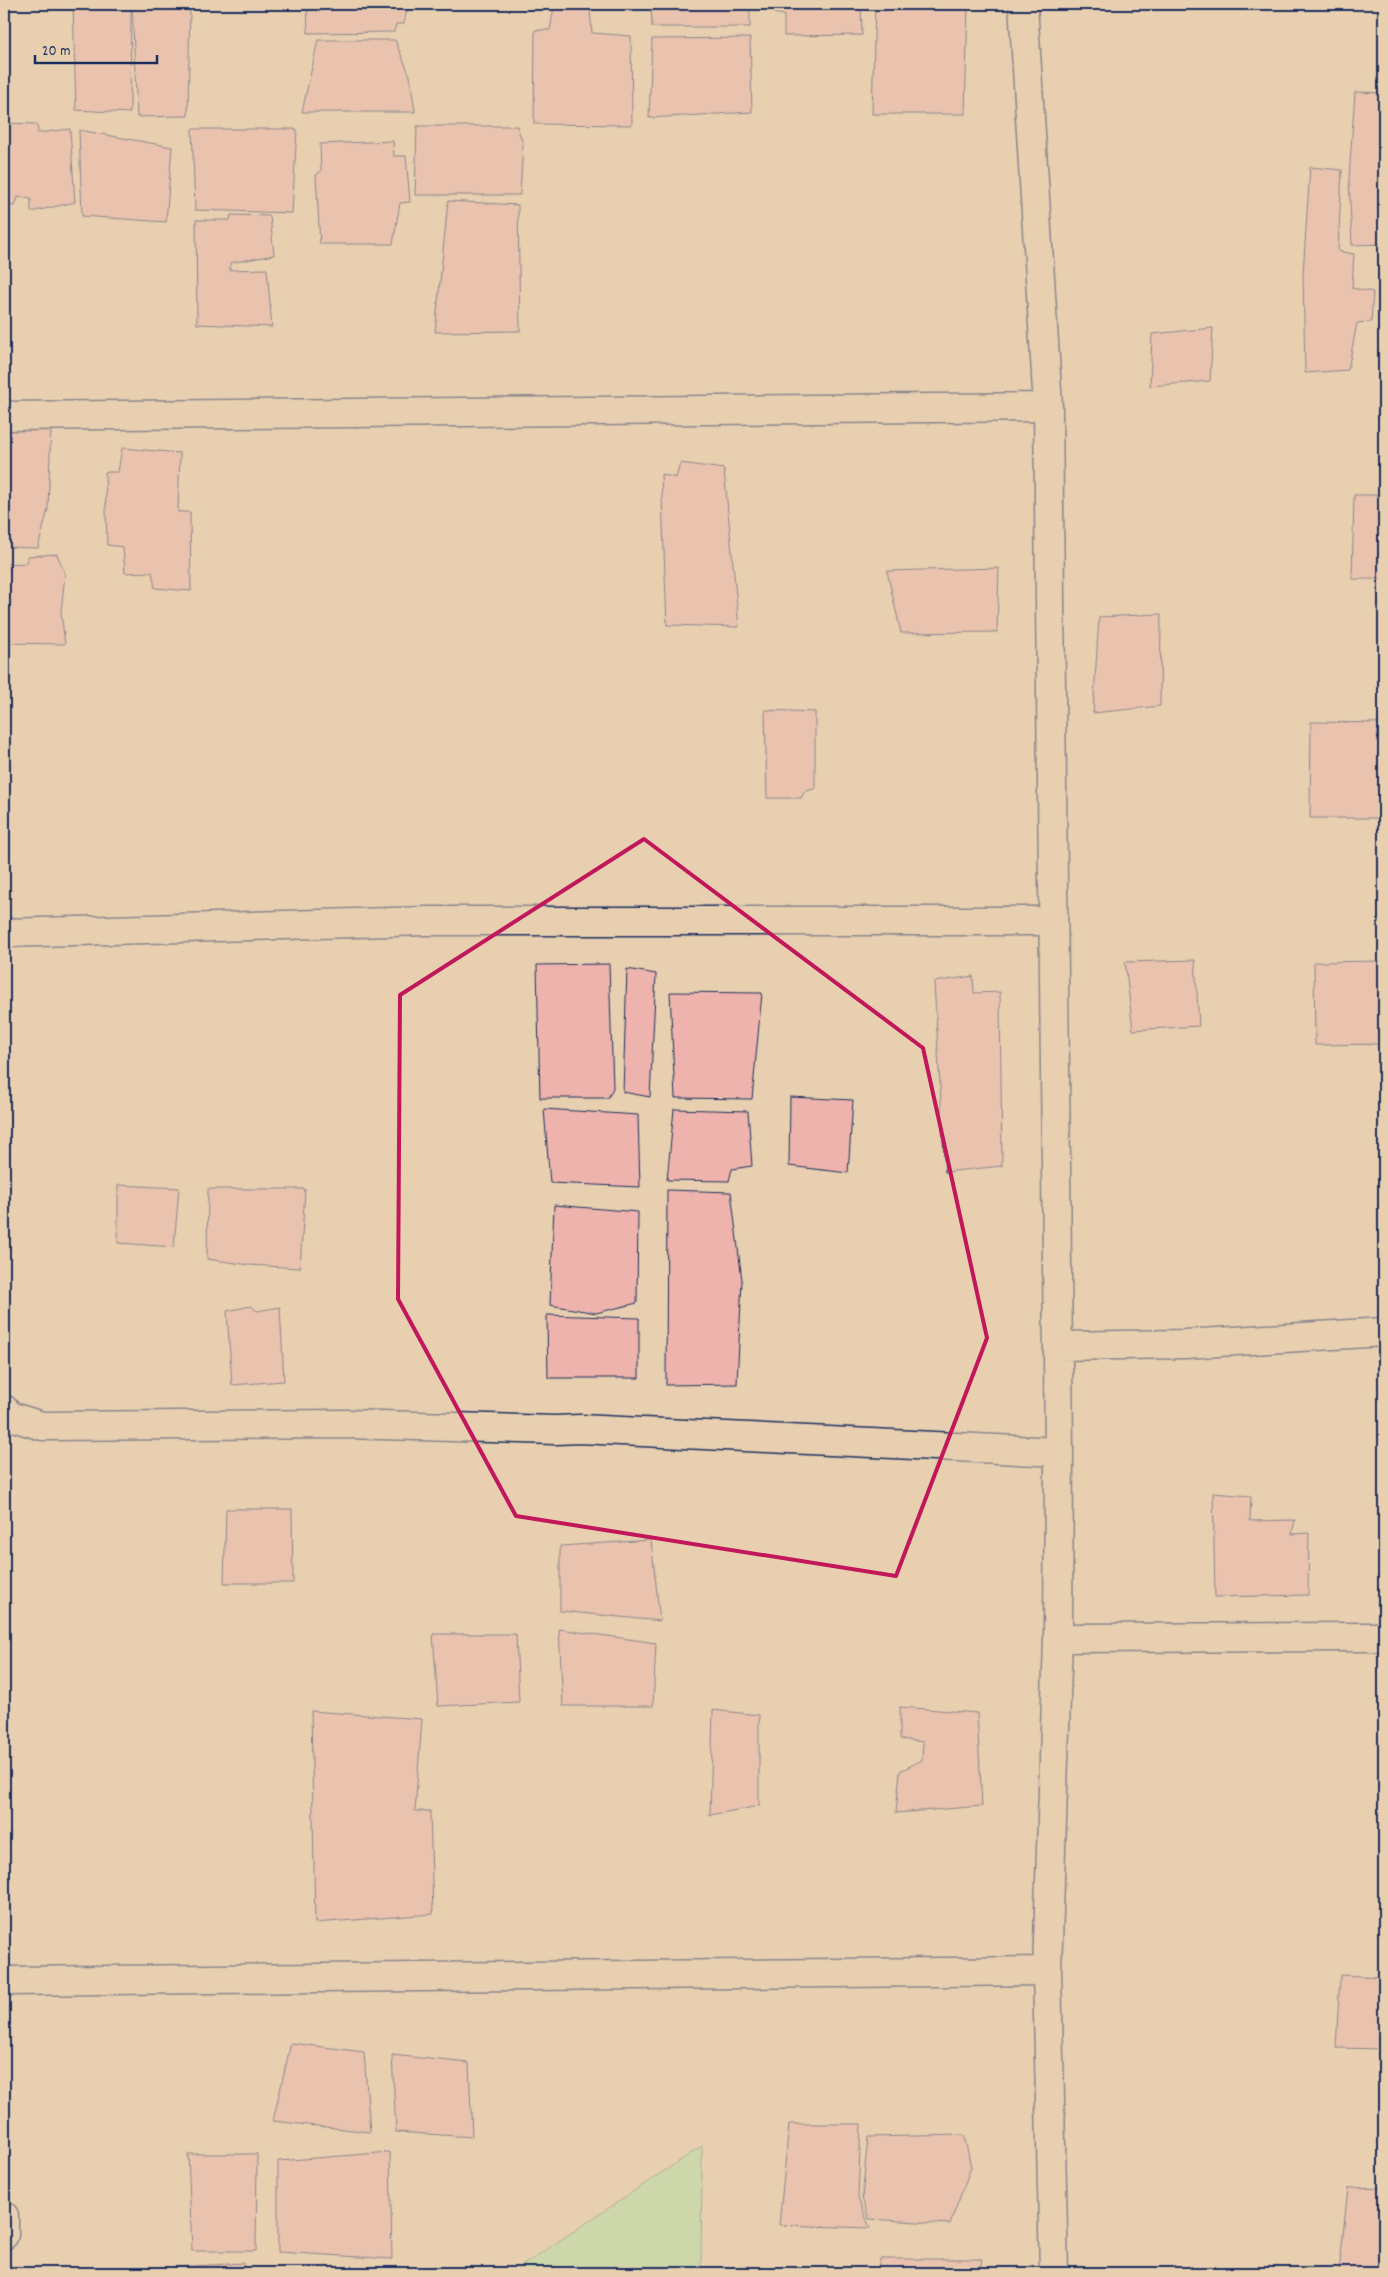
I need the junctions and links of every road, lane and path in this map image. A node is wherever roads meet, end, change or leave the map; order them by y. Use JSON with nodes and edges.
{"nodes":[{"id":1,"x":1023,"y":4,"type":"edge"},
{"id":2,"x":1048,"y":407,"type":"junction"},
{"id":3,"x":4,"y":416,"type":"edge"},
{"id":4,"x":1053,"y":921,"type":"junction"},
{"id":5,"x":4,"y":933,"type":"edge"},
{"id":6,"x":1384,"y":1332,"type":"edge"},
{"id":7,"x":1058,"y":1346,"type":"junction"},
{"id":8,"x":4,"y":1409,"type":"edge"},
{"id":9,"x":1059,"y":1452,"type":"junction"},
{"id":10,"x":1384,"y":1637,"type":"edge"},
{"id":11,"x":1058,"y":1638,"type":"junction"},
{"id":12,"x":1047,"y":1971,"type":"junction"},
{"id":13,"x":4,"y":1981,"type":"edge"},
{"id":14,"x":4,"y":2216,"type":"edge"},
{"id":15,"x":4,"y":2235,"type":"edge"},
{"id":16,"x":1054,"y":2273,"type":"edge"}],
"edges":[{"from":1,"to":2,"type":"street"},
{"from":2,"to":3,"type":"street"},
{"from":2,"to":4,"type":"street"},
{"from":4,"to":5,"type":"street"},
{"from":4,"to":7,"type":"street"},
{"from":6,"to":7,"type":"street"},
{"from":7,"to":9,"type":"street"},
{"from":8,"to":9,"type":"street"},
{"from":9,"to":11,"type":"street"},
{"from":10,"to":11,"type":"street"},
{"from":11,"to":12,"type":"street"},
{"from":12,"to":13,"type":"street"},
{"from":12,"to":16,"type":"street"},
{"from":14,"to":15,"type":"street"}]}
